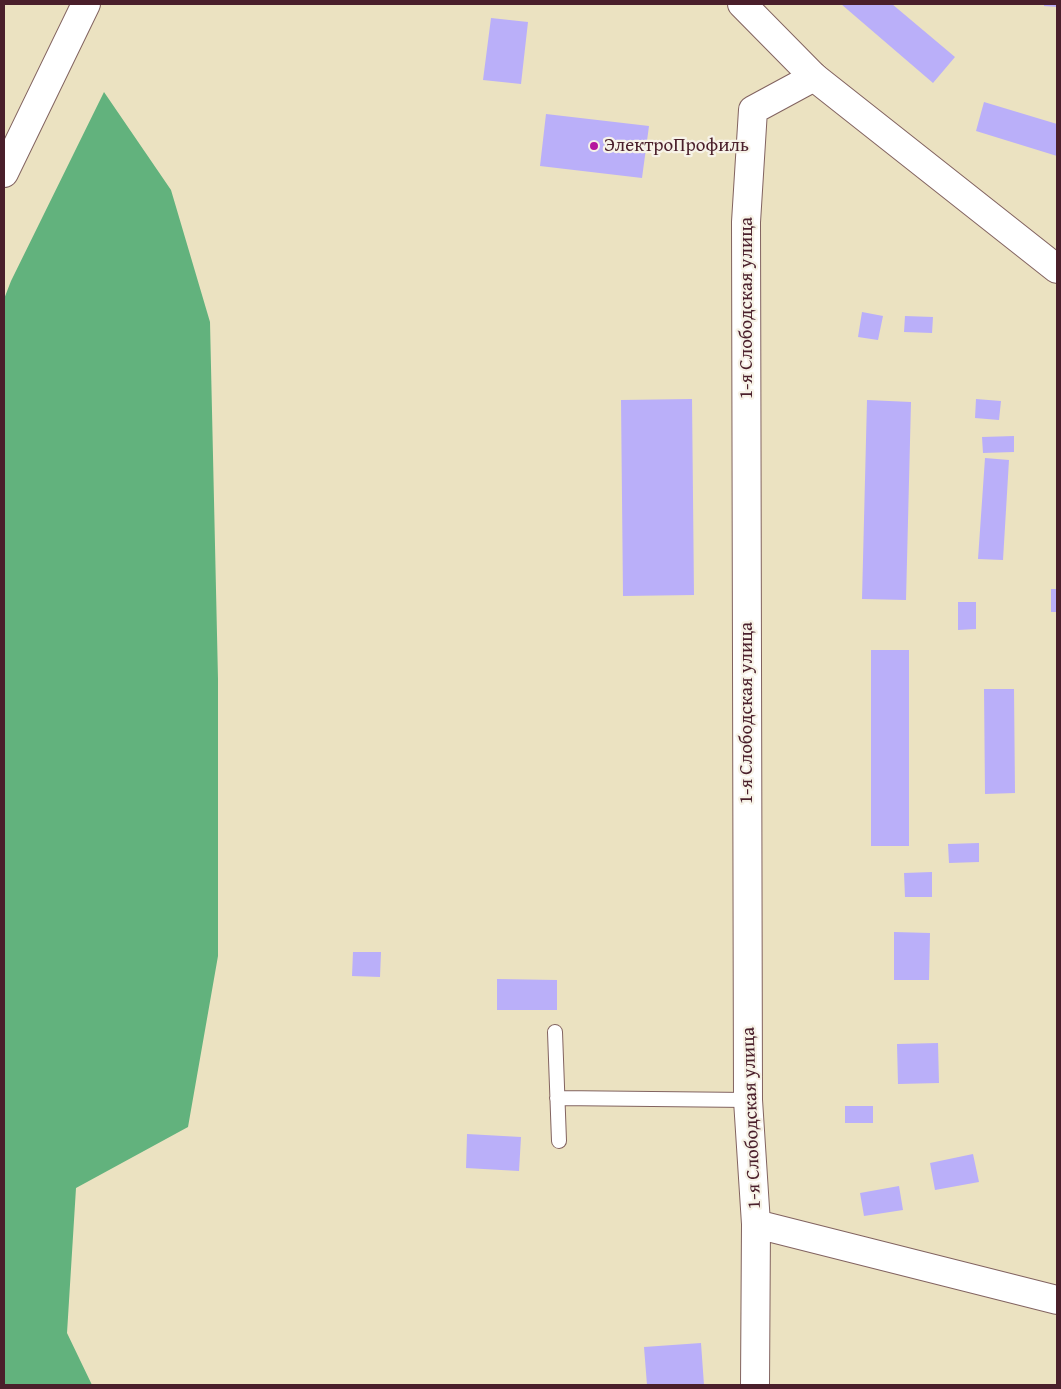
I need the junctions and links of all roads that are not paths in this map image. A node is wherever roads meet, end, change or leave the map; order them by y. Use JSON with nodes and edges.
{"nodes":[{"id":1,"x":86,"y":4,"type":"edge"},
{"id":2,"x":742,"y":4,"type":"edge"},
{"id":3,"x":814,"y":77,"type":"junction"},
{"id":4,"x":4,"y":173,"type":"edge"},
{"id":5,"x":1057,"y":269,"type":"edge"},
{"id":6,"x":555,"y":1032,"type":"dead end"},
{"id":7,"x":557,"y":1098,"type":"junction"},
{"id":8,"x":748,"y":1100,"type":"junction"},
{"id":9,"x":559,"y":1141,"type":"dead end"},
{"id":10,"x":756,"y":1224,"type":"junction"},
{"id":11,"x":1057,"y":1300,"type":"edge"},
{"id":12,"x":754,"y":1385,"type":"edge"}],
"edges":[{"from":1,"to":4,"type":"street"},
{"from":2,"to":3,"type":"street"},
{"from":3,"to":5,"type":"street"},
{"from":3,"to":8,"type":"street","name":"1-я Слободская улица"},
{"from":6,"to":7,"type":"lane"},
{"from":7,"to":8,"type":"lane"},
{"from":7,"to":9,"type":"lane"},
{"from":8,"to":10,"type":"street","name":"1-я Слободская улица"},
{"from":10,"to":11,"type":"street"},
{"from":10,"to":12,"type":"street","name":"1-я Слободская улица"}]}
